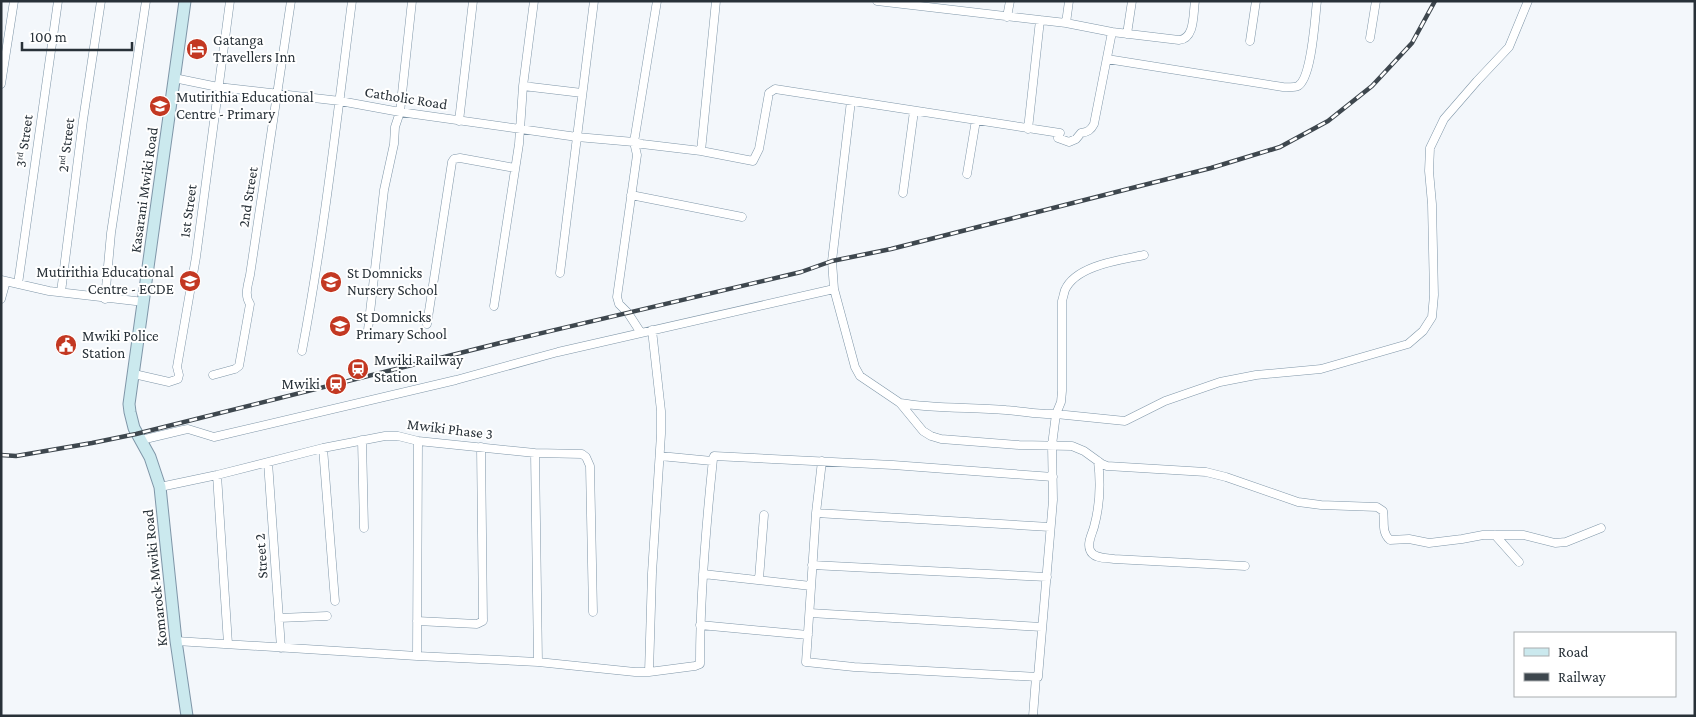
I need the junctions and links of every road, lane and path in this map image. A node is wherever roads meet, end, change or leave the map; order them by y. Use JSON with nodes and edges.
{"nodes":[{"id":1,"x":14,"y":1,"type":"edge"},
{"id":2,"x":58,"y":1,"type":"edge"},
{"id":3,"x":101,"y":1,"type":"edge"},
{"id":4,"x":146,"y":1,"type":"edge"},
{"id":5,"x":185,"y":1,"type":"edge"},
{"id":6,"x":230,"y":1,"type":"edge"},
{"id":7,"x":291,"y":1,"type":"edge"},
{"id":8,"x":352,"y":1,"type":"edge"},
{"id":9,"x":412,"y":1,"type":"edge"},
{"id":10,"x":473,"y":1,"type":"edge"},
{"id":11,"x":534,"y":1,"type":"edge"},
{"id":12,"x":594,"y":1,"type":"edge"},
{"id":13,"x":657,"y":1,"type":"edge"},
{"id":14,"x":716,"y":1,"type":"edge"},
{"id":15,"x":877,"y":1,"type":"edge"},
{"id":16,"x":951,"y":1,"type":"edge"},
{"id":17,"x":1010,"y":1,"type":"edge"},
{"id":18,"x":1069,"y":1,"type":"edge"},
{"id":19,"x":1132,"y":1,"type":"edge"},
{"id":20,"x":1195,"y":1,"type":"edge"},
{"id":21,"x":1256,"y":1,"type":"edge"},
{"id":22,"x":1317,"y":1,"type":"edge"},
{"id":23,"x":1376,"y":1,"type":"edge"},
{"id":24,"x":1528,"y":1,"type":"edge"},
{"id":25,"x":890,"y":2,"type":"edge"},
{"id":26,"x":950,"y":11,"type":"junction"},
{"id":27,"x":1007,"y":17,"type":"junction"},
{"id":28,"x":1040,"y":20,"type":"junction"},
{"id":29,"x":1066,"y":23,"type":"junction"},
{"id":30,"x":1112,"y":32,"type":"junction"},
{"id":31,"x":1127,"y":34,"type":"junction"},
{"id":32,"x":1370,"y":38,"type":"dead end"},
{"id":33,"x":1250,"y":41,"type":"dead end"},
{"id":34,"x":1107,"y":59,"type":"junction"},
{"id":35,"x":174,"y":78,"type":"junction"},
{"id":36,"x":1,"y":84,"type":"edge"},
{"id":37,"x":523,"y":86,"type":"junction"},
{"id":38,"x":218,"y":87,"type":"junction"},
{"id":39,"x":582,"y":93,"type":"junction"},
{"id":40,"x":277,"y":94,"type":"junction"},
{"id":41,"x":340,"y":101,"type":"junction"},
{"id":42,"x":851,"y":101,"type":"junction"},
{"id":43,"x":914,"y":111,"type":"junction"},
{"id":44,"x":400,"y":112,"type":"junction"},
{"id":45,"x":459,"y":120,"type":"junction"},
{"id":46,"x":976,"y":120,"type":"junction"},
{"id":47,"x":519,"y":128,"type":"junction"},
{"id":48,"x":1028,"y":129,"type":"junction"},
{"id":49,"x":577,"y":137,"type":"junction"},
{"id":50,"x":634,"y":142,"type":"junction"},
{"id":51,"x":701,"y":151,"type":"junction"},
{"id":52,"x":515,"y":168,"type":"junction"},
{"id":53,"x":966,"y":174,"type":"dead end"},
{"id":54,"x":903,"y":193,"type":"dead end"},
{"id":55,"x":631,"y":195,"type":"junction"},
{"id":56,"x":742,"y":217,"type":"dead end"},
{"id":57,"x":1144,"y":255,"type":"dead end"},
{"id":58,"x":560,"y":273,"type":"dead end"},
{"id":59,"x":4,"y":280,"type":"edge"},
{"id":60,"x":18,"y":284,"type":"junction"},
{"id":61,"x":834,"y":289,"type":"junction"},
{"id":62,"x":61,"y":292,"type":"junction"},
{"id":63,"x":1,"y":299,"type":"edge"},
{"id":64,"x":105,"y":299,"type":"junction"},
{"id":65,"x":144,"y":302,"type":"junction"},
{"id":66,"x":494,"y":306,"type":"dead end"},
{"id":67,"x":427,"y":324,"type":"dead end"},
{"id":68,"x":368,"y":330,"type":"dead end"},
{"id":69,"x":652,"y":330,"type":"junction"},
{"id":70,"x":641,"y":333,"type":"junction"},
{"id":71,"x":302,"y":351,"type":"dead end"},
{"id":72,"x":134,"y":374,"type":"junction"},
{"id":73,"x":213,"y":376,"type":"dead end"},
{"id":74,"x":900,"y":403,"type":"junction"},
{"id":75,"x":1056,"y":414,"type":"junction"},
{"id":76,"x":141,"y":440,"type":"junction"},
{"id":77,"x":362,"y":440,"type":"junction"},
{"id":78,"x":418,"y":442,"type":"junction"},
{"id":79,"x":1052,"y":445,"type":"junction"},
{"id":80,"x":323,"y":448,"type":"junction"},
{"id":81,"x":481,"y":448,"type":"junction"},
{"id":82,"x":535,"y":452,"type":"junction"},
{"id":83,"x":660,"y":456,"type":"junction"},
{"id":84,"x":712,"y":461,"type":"junction"},
{"id":85,"x":822,"y":461,"type":"junction"},
{"id":86,"x":268,"y":462,"type":"junction"},
{"id":87,"x":1098,"y":462,"type":"junction"},
{"id":88,"x":217,"y":475,"type":"junction"},
{"id":89,"x":1053,"y":477,"type":"junction"},
{"id":90,"x":160,"y":486,"type":"junction"},
{"id":91,"x":816,"y":513,"type":"junction"},
{"id":92,"x":764,"y":515,"type":"dead end"},
{"id":93,"x":364,"y":528,"type":"dead end"},
{"id":94,"x":1050,"y":528,"type":"junction"},
{"id":95,"x":1601,"y":528,"type":"dead end"},
{"id":96,"x":1495,"y":535,"type":"junction"},
{"id":97,"x":1519,"y":562,"type":"dead end"},
{"id":98,"x":812,"y":565,"type":"junction"},
{"id":99,"x":1245,"y":566,"type":"dead end"},
{"id":100,"x":703,"y":574,"type":"junction"},
{"id":101,"x":1047,"y":576,"type":"junction"},
{"id":102,"x":759,"y":579,"type":"junction"},
{"id":103,"x":811,"y":586,"type":"junction"},
{"id":104,"x":335,"y":601,"type":"dead end"},
{"id":105,"x":593,"y":612,"type":"dead end"},
{"id":106,"x":810,"y":613,"type":"junction"},
{"id":107,"x":327,"y":616,"type":"dead end"},
{"id":108,"x":279,"y":618,"type":"junction"},
{"id":109,"x":417,"y":621,"type":"junction"},
{"id":110,"x":700,"y":625,"type":"junction"},
{"id":111,"x":1042,"y":627,"type":"junction"},
{"id":112,"x":808,"y":636,"type":"junction"},
{"id":113,"x":176,"y":641,"type":"junction"},
{"id":114,"x":228,"y":644,"type":"junction"},
{"id":115,"x":281,"y":648,"type":"junction"},
{"id":116,"x":417,"y":656,"type":"junction"},
{"id":117,"x":538,"y":662,"type":"junction"},
{"id":118,"x":649,"y":672,"type":"junction"},
{"id":119,"x":1036,"y":677,"type":"junction"},
{"id":120,"x":187,"y":716,"type":"edge"},
{"id":121,"x":1033,"y":716,"type":"edge"}],
"edges":[{"from":1,"to":36,"type":"street"},
{"from":2,"to":60,"type":"street","name":"3ʳᵈ Street"},
{"from":3,"to":62,"type":"street","name":"2ⁿᵈ Street"},
{"from":4,"to":64,"type":"street"},
{"from":5,"to":35,"type":"main road","name":"Kasarani Mwiki Road"},
{"from":6,"to":38,"type":"street","name":"1st Street"},
{"from":7,"to":40,"type":"street","name":"2nd Street"},
{"from":8,"to":41,"type":"street"},
{"from":9,"to":44,"type":"street"},
{"from":10,"to":45,"type":"street"},
{"from":11,"to":37,"type":"street"},
{"from":12,"to":39,"type":"street"},
{"from":13,"to":50,"type":"street"},
{"from":14,"to":51,"type":"street"},
{"from":15,"to":25,"type":"street"},
{"from":16,"to":26,"type":"street"},
{"from":17,"to":27,"type":"street"},
{"from":18,"to":29,"type":"street"},
{"from":19,"to":31,"type":"street"},
{"from":20,"to":31,"type":"street"},
{"from":21,"to":33,"type":"street"},
{"from":22,"to":34,"type":"street"},
{"from":23,"to":32,"type":"street"},
{"from":24,"to":75,"type":"street"},
{"from":25,"to":26,"type":"street"},
{"from":26,"to":27,"type":"street"},
{"from":27,"to":28,"type":"street"},
{"from":28,"to":29,"type":"street"},
{"from":28,"to":48,"type":"street"},
{"from":29,"to":30,"type":"street"},
{"from":30,"to":31,"type":"street"},
{"from":30,"to":34,"type":"street"},
{"from":34,"to":48,"type":"street"},
{"from":35,"to":38,"type":"street","name":"Catholic Road"},
{"from":35,"to":65,"type":"main road","name":"Kasarani Mwiki Road"},
{"from":37,"to":39,"type":"street"},
{"from":37,"to":47,"type":"street"},
{"from":38,"to":40,"type":"street","name":"Catholic Road"},
{"from":38,"to":72,"type":"street","name":"1st Street"},
{"from":39,"to":49,"type":"street"},
{"from":40,"to":41,"type":"street","name":"Catholic Road"},
{"from":40,"to":73,"type":"street","name":"2nd Street"},
{"from":41,"to":44,"type":"street","name":"Catholic Road"},
{"from":41,"to":71,"type":"street"},
{"from":42,"to":43,"type":"street"},
{"from":42,"to":51,"type":"street","name":"Catholic Road"},
{"from":42,"to":61,"type":"street"},
{"from":43,"to":46,"type":"street"},
{"from":43,"to":54,"type":"street"},
{"from":44,"to":45,"type":"street","name":"Catholic Road"},
{"from":44,"to":68,"type":"street"},
{"from":45,"to":47,"type":"street","name":"Catholic Road"},
{"from":46,"to":48,"type":"street"},
{"from":46,"to":53,"type":"street"},
{"from":47,"to":49,"type":"street","name":"Catholic Road"},
{"from":47,"to":52,"type":"street"},
{"from":49,"to":50,"type":"street","name":"Catholic Road"},
{"from":49,"to":58,"type":"street"},
{"from":50,"to":51,"type":"street","name":"Catholic Road"},
{"from":50,"to":55,"type":"street"},
{"from":52,"to":66,"type":"street"},
{"from":52,"to":67,"type":"street"},
{"from":55,"to":56,"type":"street"},
{"from":55,"to":70,"type":"street"},
{"from":57,"to":75,"type":"street"},
{"from":59,"to":60,"type":"street"},
{"from":59,"to":63,"type":"street"},
{"from":60,"to":62,"type":"street"},
{"from":61,"to":69,"type":"street"},
{"from":61,"to":74,"type":"street"},
{"from":62,"to":64,"type":"street"},
{"from":64,"to":65,"type":"street"},
{"from":65,"to":72,"type":"main road","name":"Kasarani Mwiki Road"},
{"from":69,"to":70,"type":"street"},
{"from":69,"to":83,"type":"street"},
{"from":70,"to":76,"type":"street"},
{"from":72,"to":76,"type":"main road","name":"Kasarani Mwiki Road"},
{"from":74,"to":75,"type":"street"},
{"from":74,"to":79,"type":"street"},
{"from":75,"to":79,"type":"street"},
{"from":76,"to":90,"type":"main road","name":"Komarock-Mwiki Road"},
{"from":77,"to":78,"type":"street","name":"Mwiki Phase 3"},
{"from":77,"to":80,"type":"street","name":"Mwiki Phase 3"},
{"from":77,"to":93,"type":"street"},
{"from":78,"to":81,"type":"street","name":"Mwiki Phase 3"},
{"from":78,"to":109,"type":"street"},
{"from":79,"to":87,"type":"street"},
{"from":79,"to":89,"type":"street"},
{"from":80,"to":86,"type":"street","name":"Mwiki Phase 3"},
{"from":80,"to":104,"type":"street"},
{"from":81,"to":82,"type":"street","name":"Mwiki Phase 3"},
{"from":81,"to":109,"type":"street"},
{"from":82,"to":105,"type":"street","name":"Mwiki Phase 3"},
{"from":82,"to":117,"type":"street"},
{"from":83,"to":84,"type":"street"},
{"from":83,"to":118,"type":"street"},
{"from":84,"to":85,"type":"street"},
{"from":84,"to":100,"type":"street"},
{"from":85,"to":89,"type":"street"},
{"from":85,"to":91,"type":"street"},
{"from":86,"to":88,"type":"street","name":"Mwiki Phase 3"},
{"from":86,"to":108,"type":"street","name":"Street 2"},
{"from":87,"to":96,"type":"street"},
{"from":87,"to":99,"type":"street"},
{"from":88,"to":90,"type":"street","name":"Mwiki Phase 3"},
{"from":88,"to":114,"type":"street"},
{"from":89,"to":94,"type":"street"},
{"from":90,"to":113,"type":"main road","name":"Komarock-Mwiki Road"},
{"from":91,"to":94,"type":"street"},
{"from":91,"to":98,"type":"street"},
{"from":92,"to":102,"type":"street"},
{"from":94,"to":101,"type":"street"},
{"from":95,"to":96,"type":"street"},
{"from":96,"to":97,"type":"street"},
{"from":98,"to":101,"type":"street"},
{"from":98,"to":103,"type":"street"},
{"from":100,"to":102,"type":"street"},
{"from":100,"to":110,"type":"street"},
{"from":101,"to":111,"type":"street"},
{"from":102,"to":103,"type":"street"},
{"from":103,"to":106,"type":"street"},
{"from":106,"to":111,"type":"street"},
{"from":106,"to":112,"type":"street"},
{"from":107,"to":108,"type":"street"},
{"from":108,"to":115,"type":"street","name":"Street 2"},
{"from":109,"to":116,"type":"street"},
{"from":110,"to":112,"type":"street"},
{"from":110,"to":118,"type":"street"},
{"from":111,"to":119,"type":"street"},
{"from":112,"to":119,"type":"street"},
{"from":113,"to":114,"type":"street"},
{"from":113,"to":120,"type":"main road","name":"Komarock-Mwiki Road"},
{"from":114,"to":115,"type":"street"},
{"from":115,"to":116,"type":"street"},
{"from":116,"to":117,"type":"street"},
{"from":117,"to":118,"type":"street"},
{"from":119,"to":121,"type":"street"}]}
